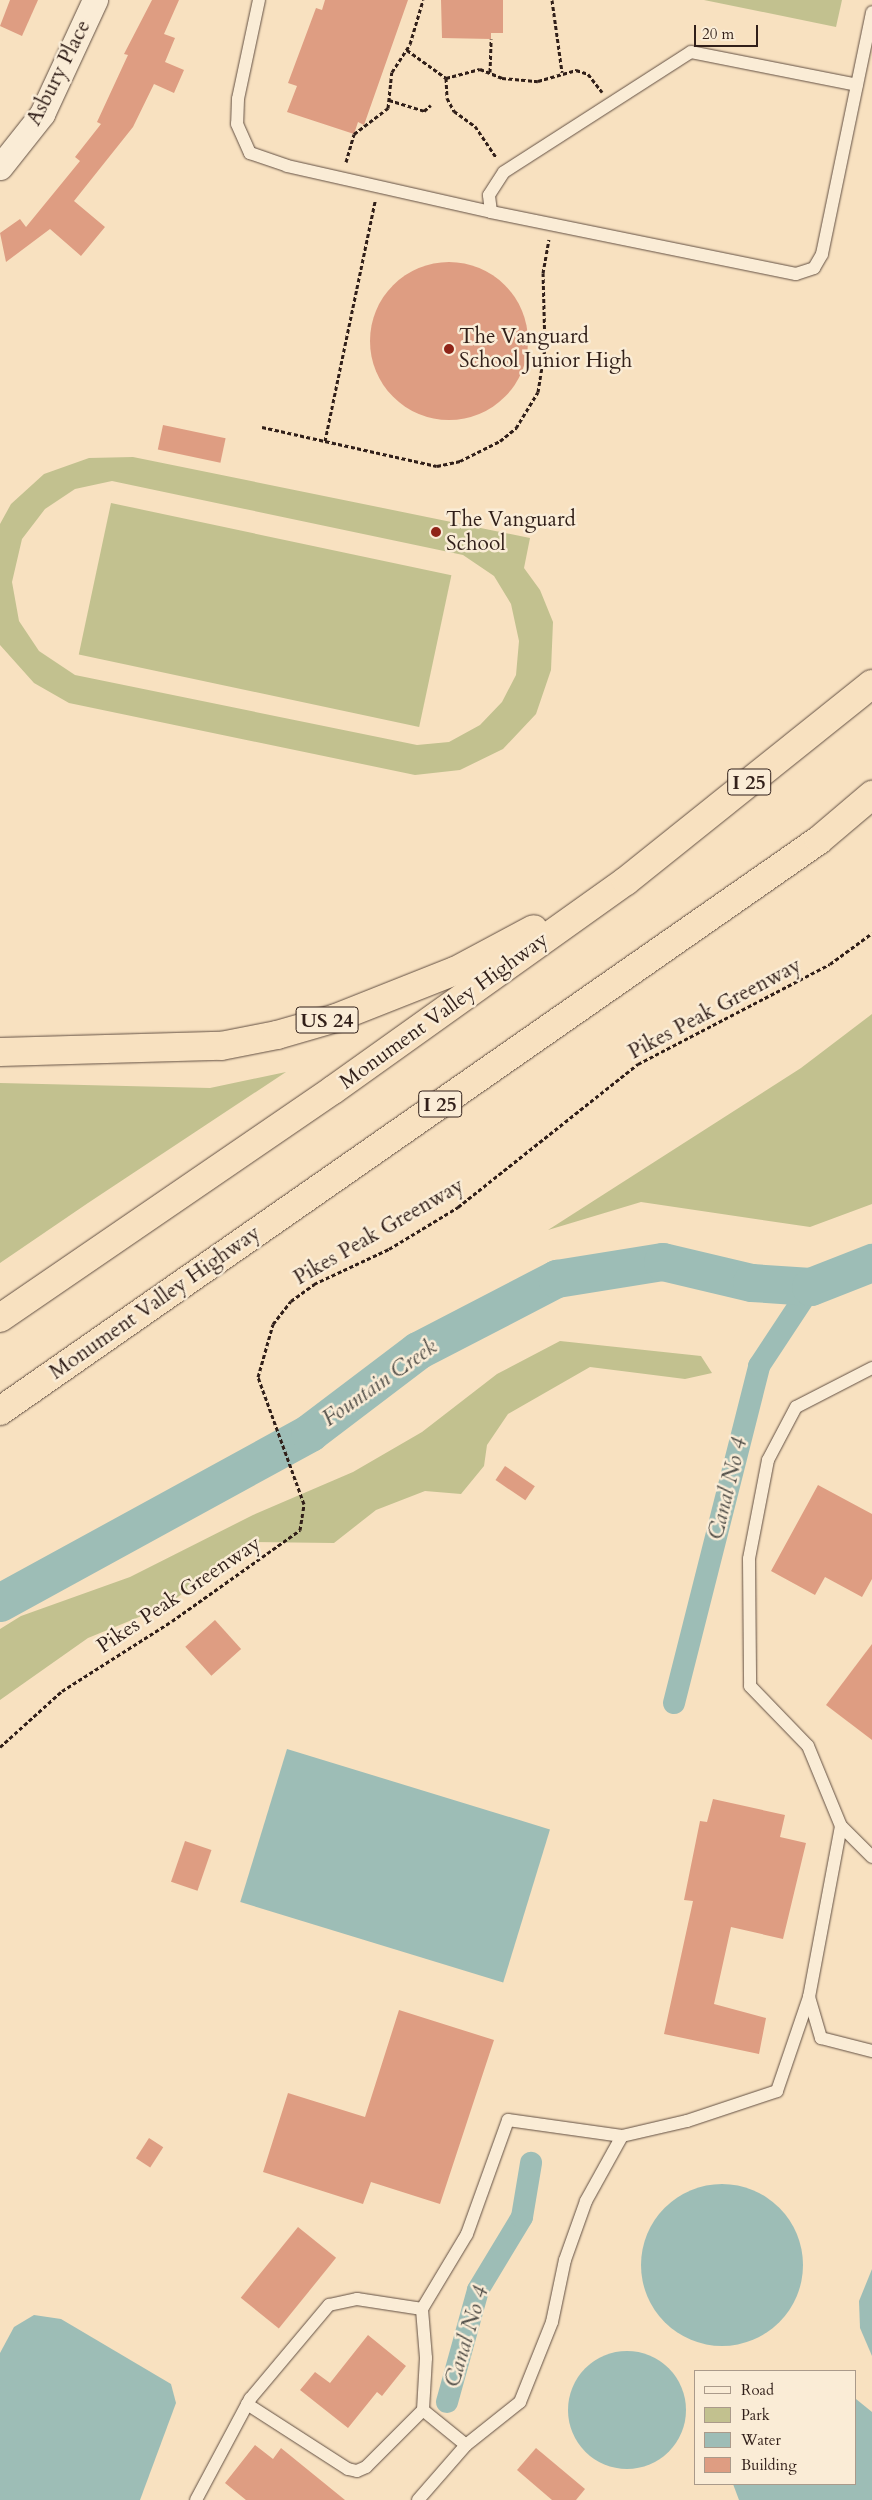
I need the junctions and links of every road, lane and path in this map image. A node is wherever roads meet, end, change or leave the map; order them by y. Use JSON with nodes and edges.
{"nodes":[{"id":1,"x":95,"y":0,"type":"edge"},
{"id":2,"x":259,"y":0,"type":"edge"},
{"id":3,"x":423,"y":0,"type":"edge"},
{"id":4,"x":552,"y":0,"type":"edge"},
{"id":5,"x":872,"y":12,"type":"edge"},
{"id":6,"x":492,"y":39,"type":"dead end"},
{"id":7,"x":407,"y":50,"type":"junction"},
{"id":8,"x":490,"y":72,"type":"junction"},
{"id":9,"x":562,"y":72,"type":"junction"},
{"id":10,"x":446,"y":78,"type":"junction"},
{"id":11,"x":857,"y":84,"type":"junction"},
{"id":12,"x":602,"y":92,"type":"dead end"},
{"id":13,"x":389,"y":100,"type":"junction"},
{"id":14,"x":432,"y":105,"type":"dead end"},
{"id":15,"x":0,"y":167,"type":"edge"},
{"id":16,"x":504,"y":172,"type":"junction"},
{"id":17,"x":342,"y":177,"type":"junction"},
{"id":18,"x":378,"y":186,"type":"junction"},
{"id":19,"x":491,"y":212,"type":"junction"},
{"id":20,"x":552,"y":225,"type":"junction"},
{"id":21,"x":262,"y":427,"type":"dead end"},
{"id":22,"x":325,"y":441,"type":"junction"},
{"id":23,"x":872,"y":684,"type":"edge"},
{"id":24,"x":872,"y":795,"type":"edge"},
{"id":25,"x":626,"y":881,"type":"junction"},
{"id":26,"x":872,"y":934,"type":"edge"},
{"id":27,"x":0,"y":1052,"type":"edge"},
{"id":28,"x":0,"y":1318,"type":"edge"},
{"id":29,"x":872,"y":1368,"type":"edge"},
{"id":30,"x":0,"y":1411,"type":"edge"},
{"id":31,"x":0,"y":1747,"type":"edge"},
{"id":32,"x":841,"y":1826,"type":"junction"},
{"id":33,"x":872,"y":1857,"type":"edge"},
{"id":34,"x":809,"y":1997,"type":"junction"},
{"id":35,"x":872,"y":2052,"type":"edge"},
{"id":36,"x":622,"y":2136,"type":"junction"},
{"id":37,"x":422,"y":2309,"type":"junction"},
{"id":38,"x":247,"y":2404,"type":"junction"},
{"id":39,"x":423,"y":2410,"type":"junction"},
{"id":40,"x":466,"y":2445,"type":"junction"},
{"id":41,"x":196,"y":2500,"type":"edge"},
{"id":42,"x":418,"y":2500,"type":"edge"}],
"edges":[{"from":1,"to":15,"type":"street","name":"Asbury Place"},
{"from":2,"to":17,"type":"lane"},
{"from":3,"to":7,"type":"path"},
{"from":4,"to":9,"type":"path"},
{"from":5,"to":11,"type":"lane"},
{"from":6,"to":8,"type":"path"},
{"from":7,"to":10,"type":"path"},
{"from":7,"to":13,"type":"path"},
{"from":8,"to":9,"type":"path"},
{"from":8,"to":10,"type":"path"},
{"from":9,"to":12,"type":"path"},
{"from":10,"to":16,"type":"path"},
{"from":11,"to":16,"type":"lane"},
{"from":11,"to":20,"type":"lane"},
{"from":13,"to":14,"type":"path"},
{"from":13,"to":17,"type":"path"},
{"from":16,"to":19,"type":"lane"},
{"from":17,"to":18,"type":"lane"},
{"from":18,"to":19,"type":"lane"},
{"from":18,"to":22,"type":"path"},
{"from":19,"to":20,"type":"lane"},
{"from":20,"to":22,"type":"path"},
{"from":21,"to":22,"type":"path"},
{"from":23,"to":25,"type":"highway","name":"Monument Valley Highway","number":"I 25"},
{"from":24,"to":30,"type":"highway","name":"Monument Valley Highway","number":"I 25"},
{"from":25,"to":27,"type":"highway","number":"US 24"},
{"from":25,"to":28,"type":"highway","name":"Monument Valley Highway","number":"I 25"},
{"from":26,"to":31,"type":"path","name":"Pikes Peak Greenway"},
{"from":29,"to":32,"type":"lane"},
{"from":32,"to":33,"type":"lane"},
{"from":32,"to":34,"type":"lane"},
{"from":34,"to":35,"type":"lane"},
{"from":34,"to":36,"type":"lane"},
{"from":36,"to":37,"type":"lane"},
{"from":36,"to":40,"type":"lane"},
{"from":37,"to":38,"type":"lane"},
{"from":37,"to":39,"type":"lane"},
{"from":38,"to":39,"type":"lane"},
{"from":38,"to":41,"type":"lane"},
{"from":39,"to":40,"type":"lane"},
{"from":40,"to":42,"type":"lane"}]}
